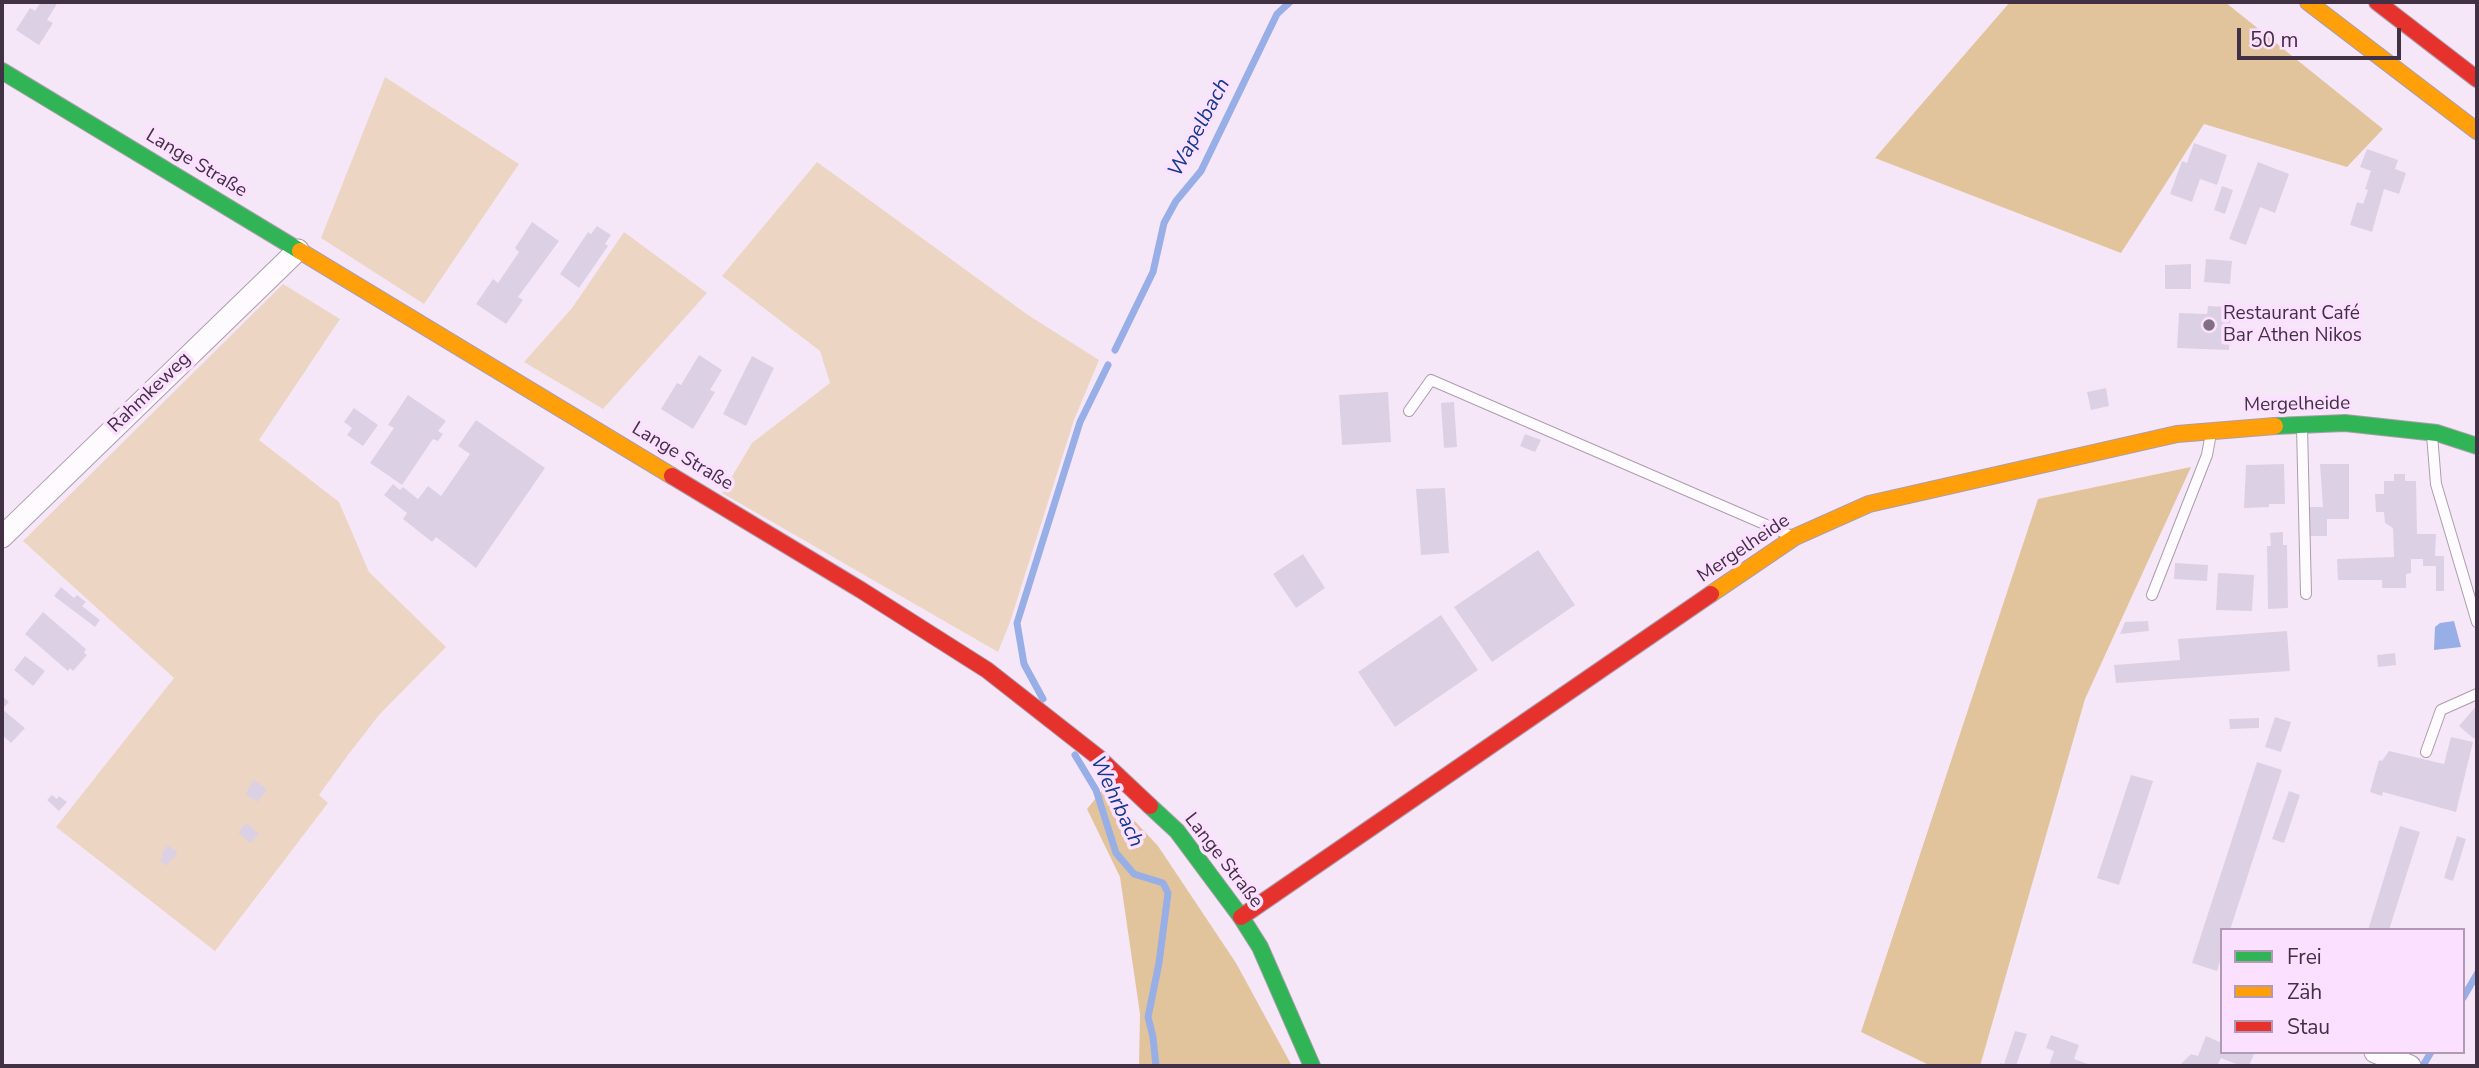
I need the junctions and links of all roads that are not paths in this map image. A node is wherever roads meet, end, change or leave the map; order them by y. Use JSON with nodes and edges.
{"nodes":[{"id":1,"x":2308,"y":2,"type":"edge"},
{"id":2,"x":2377,"y":2,"type":"edge"},
{"id":3,"x":2,"y":71,"type":"edge"},
{"id":4,"x":2477,"y":79,"type":"edge"},
{"id":5,"x":2477,"y":131,"type":"edge"},
{"id":6,"x":298,"y":250,"type":"junction"},
{"id":7,"x":1409,"y":411,"type":"dead end"},
{"id":8,"x":2302,"y":424,"type":"junction"},
{"id":9,"x":2211,"y":430,"type":"junction"},
{"id":10,"x":2432,"y":433,"type":"junction"},
{"id":11,"x":2477,"y":446,"type":"edge"},
{"id":12,"x":2,"y":537,"type":"edge"},
{"id":13,"x":1795,"y":537,"type":"junction"},
{"id":14,"x":2306,"y":594,"type":"dead end"},
{"id":15,"x":2152,"y":595,"type":"dead end"},
{"id":16,"x":2477,"y":622,"type":"edge"},
{"id":17,"x":2477,"y":694,"type":"edge"},
{"id":18,"x":2426,"y":752,"type":"dead end"},
{"id":19,"x":1241,"y":917,"type":"junction"},
{"id":20,"x":2380,"y":1054,"type":"edge"},
{"id":21,"x":1312,"y":1066,"type":"edge"},
{"id":22,"x":2410,"y":1066,"type":"edge"}],
"edges":[{"from":1,"to":5,"type":"main road"},
{"from":2,"to":4,"type":"main road"},
{"from":3,"to":6,"type":"main road","name":"Lange Straße"},
{"from":6,"to":12,"type":"street","name":"Rahmkeweg"},
{"from":6,"to":19,"type":"main road","name":"Lange Straße"},
{"from":7,"to":13,"type":"lane"},
{"from":8,"to":9,"type":"main road","name":"Mergelheide"},
{"from":8,"to":10,"type":"main road","name":"Mergelheide"},
{"from":8,"to":14,"type":"lane"},
{"from":9,"to":13,"type":"main road","name":"Mergelheide"},
{"from":9,"to":15,"type":"lane"},
{"from":10,"to":11,"type":"main road","name":"Mergelheide"},
{"from":10,"to":16,"type":"lane"},
{"from":13,"to":19,"type":"main road","name":"Mergelheide"},
{"from":17,"to":18,"type":"lane"},
{"from":19,"to":21,"type":"main road","name":"Lange Straße"},
{"from":20,"to":22,"type":"street"}]}
